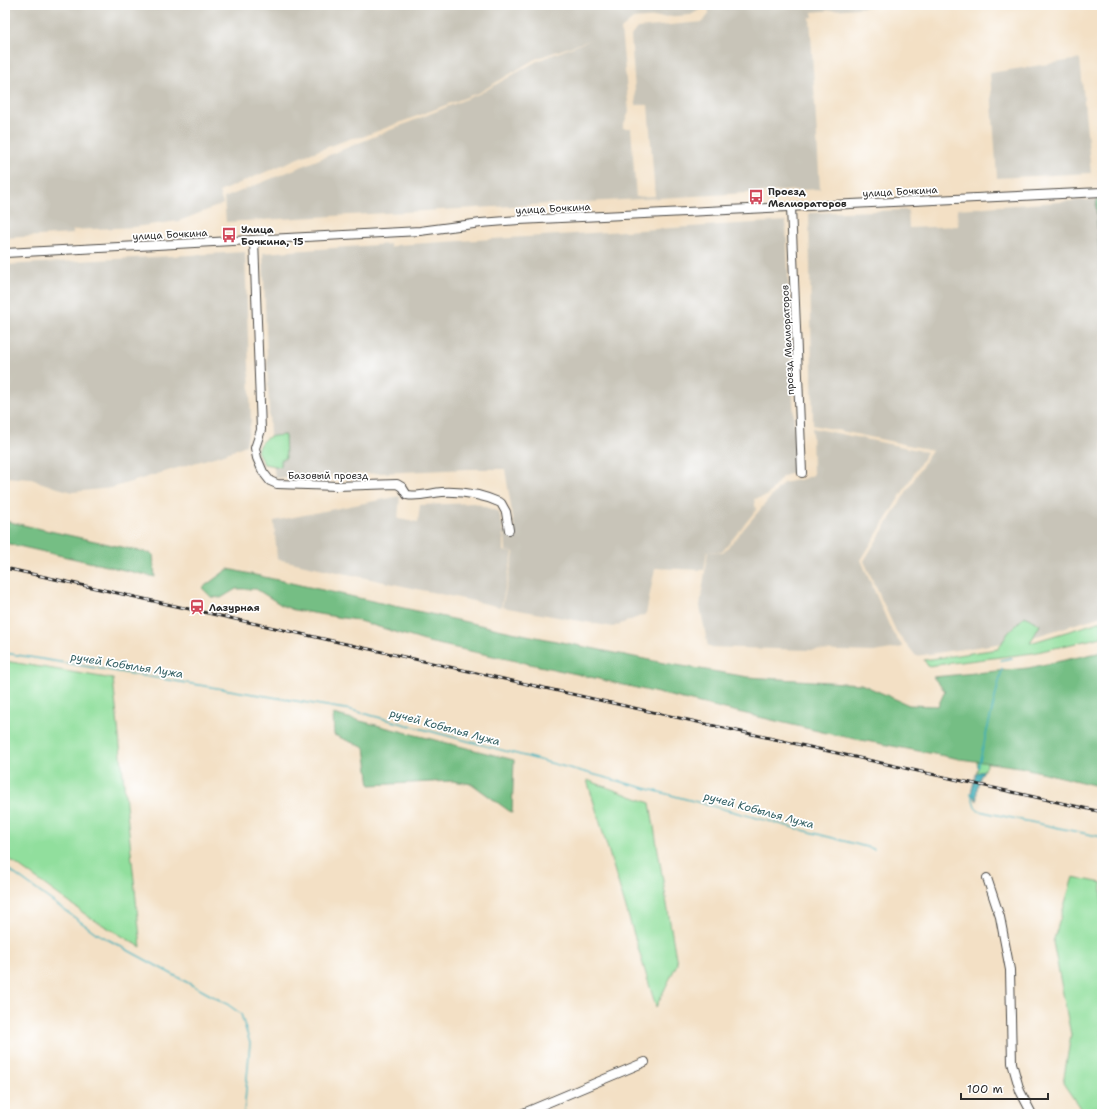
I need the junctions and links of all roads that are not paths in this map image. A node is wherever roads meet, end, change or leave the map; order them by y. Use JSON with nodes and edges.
{"nodes":[{"id":1,"x":1102,"y":192,"type":"edge"},
{"id":2,"x":791,"y":207,"type":"junction"},
{"id":3,"x":254,"y":240,"type":"junction"},
{"id":4,"x":5,"y":252,"type":"edge"},
{"id":5,"x":802,"y":473,"type":"dead end"},
{"id":6,"x":509,"y":530,"type":"dead end"},
{"id":7,"x":988,"y":878,"type":"dead end"},
{"id":8,"x":645,"y":1062,"type":"dead end"},
{"id":9,"x":521,"y":1114,"type":"edge"},
{"id":10,"x":1032,"y":1114,"type":"edge"}],
"edges":[{"from":1,"to":2,"type":"street","name":"улица Бочкина"},
{"from":2,"to":3,"type":"street","name":"улица Бочкина"},
{"from":2,"to":5,"type":"street","name":"проезд Мелиораторов"},
{"from":3,"to":4,"type":"street","name":"улица Бочкина"},
{"from":3,"to":6,"type":"street","name":"Базовый проезд"},
{"from":7,"to":10,"type":"street"},
{"from":8,"to":9,"type":"street"}]}
